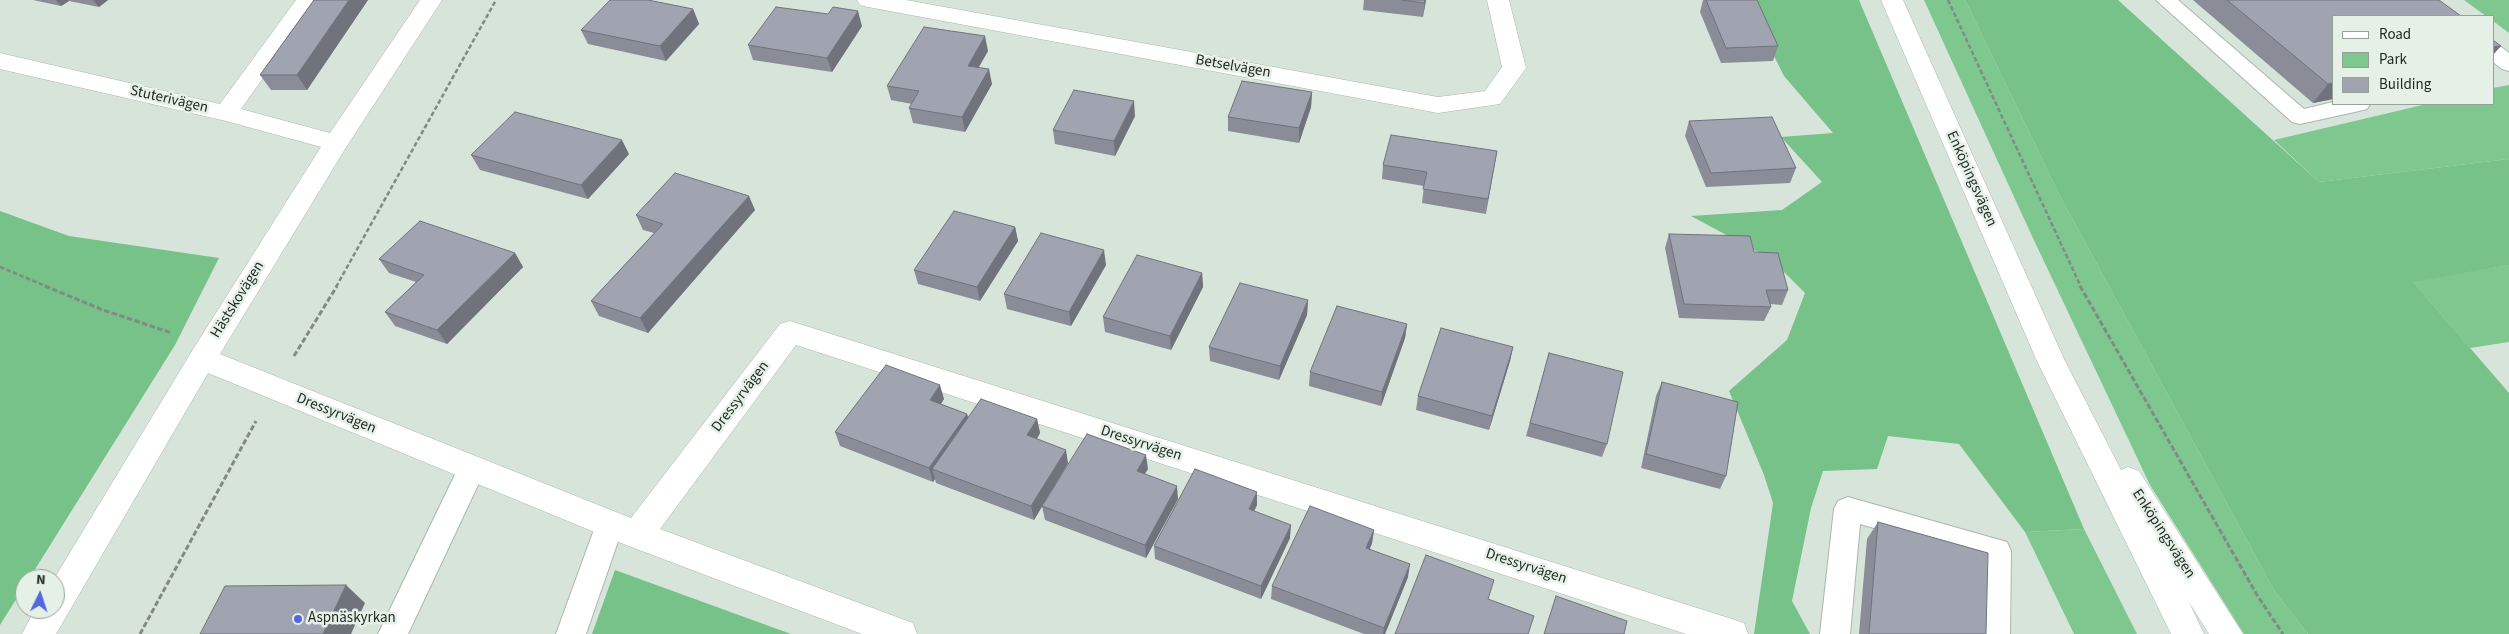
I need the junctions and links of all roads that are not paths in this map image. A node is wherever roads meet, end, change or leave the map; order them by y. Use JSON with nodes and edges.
{"nodes":[{"id":1,"x":307,"y":0,"type":"edge"},
{"id":2,"x":431,"y":0,"type":"edge"},
{"id":3,"x":868,"y":0,"type":"edge"},
{"id":4,"x":1498,"y":0,"type":"edge"},
{"id":5,"x":1892,"y":0,"type":"edge"},
{"id":6,"x":2166,"y":0,"type":"edge"},
{"id":7,"x":2494,"y":52,"type":"edge"},
{"id":8,"x":0,"y":61,"type":"edge"},
{"id":9,"x":2509,"y":64,"type":"edge"},
{"id":10,"x":2509,"y":70,"type":"edge"},
{"id":11,"x":2494,"y":73,"type":"edge"},
{"id":12,"x":2354,"y":105,"type":"edge"},
{"id":13,"x":226,"y":113,"type":"junction"},
{"id":14,"x":336,"y":143,"type":"junction"},
{"id":15,"x":202,"y":359,"type":"junction"},
{"id":16,"x":2050,"y":359,"type":"junction"},
{"id":17,"x":472,"y":468,"type":"junction"},
{"id":18,"x":624,"y":530,"type":"junction"},
{"id":19,"x":65,"y":589,"type":"edge"},
{"id":20,"x":47,"y":619,"type":"edge"},
{"id":21,"x":38,"y":634,"type":"edge"},
{"id":22,"x":393,"y":634,"type":"edge"},
{"id":23,"x":571,"y":634,"type":"edge"},
{"id":24,"x":901,"y":634,"type":"edge"},
{"id":25,"x":1732,"y":634,"type":"edge"},
{"id":26,"x":1834,"y":634,"type":"edge"},
{"id":27,"x":1994,"y":634,"type":"edge"},
{"id":28,"x":2188,"y":634,"type":"edge"},
{"id":29,"x":2227,"y":634,"type":"edge"}],
"edges":[{"from":1,"to":13,"type":"street"},
{"from":2,"to":14,"type":"street","name":"Hästskovägen"},
{"from":3,"to":4,"type":"street","name":"Betselvägen"},
{"from":5,"to":16,"type":"street","name":"Enköpingsvägen"},
{"from":6,"to":12,"type":"lane"},
{"from":7,"to":9,"type":"lane"},
{"from":8,"to":13,"type":"street","name":"Stuterivägen"},
{"from":10,"to":11,"type":"lane"},
{"from":13,"to":14,"type":"street","name":"Stuterivägen"},
{"from":14,"to":15,"type":"street","name":"Hästskovägen"},
{"from":15,"to":17,"type":"street","name":"Dressyrvägen"},
{"from":15,"to":19,"type":"street","name":"Hästskovägen"},
{"from":16,"to":28,"type":"street","name":"Enköpingsvägen"},
{"from":16,"to":29,"type":"street","name":"Enköpingsvägen"},
{"from":17,"to":18,"type":"street","name":"Dressyrvägen"},
{"from":17,"to":22,"type":"lane"},
{"from":18,"to":23,"type":"lane"},
{"from":18,"to":24,"type":"street","name":"Dressyrvägen"},
{"from":18,"to":25,"type":"street","name":"Dressyrvägen"},
{"from":20,"to":21,"type":"street","name":"Hästskovägen"},
{"from":26,"to":27,"type":"lane"}]}
